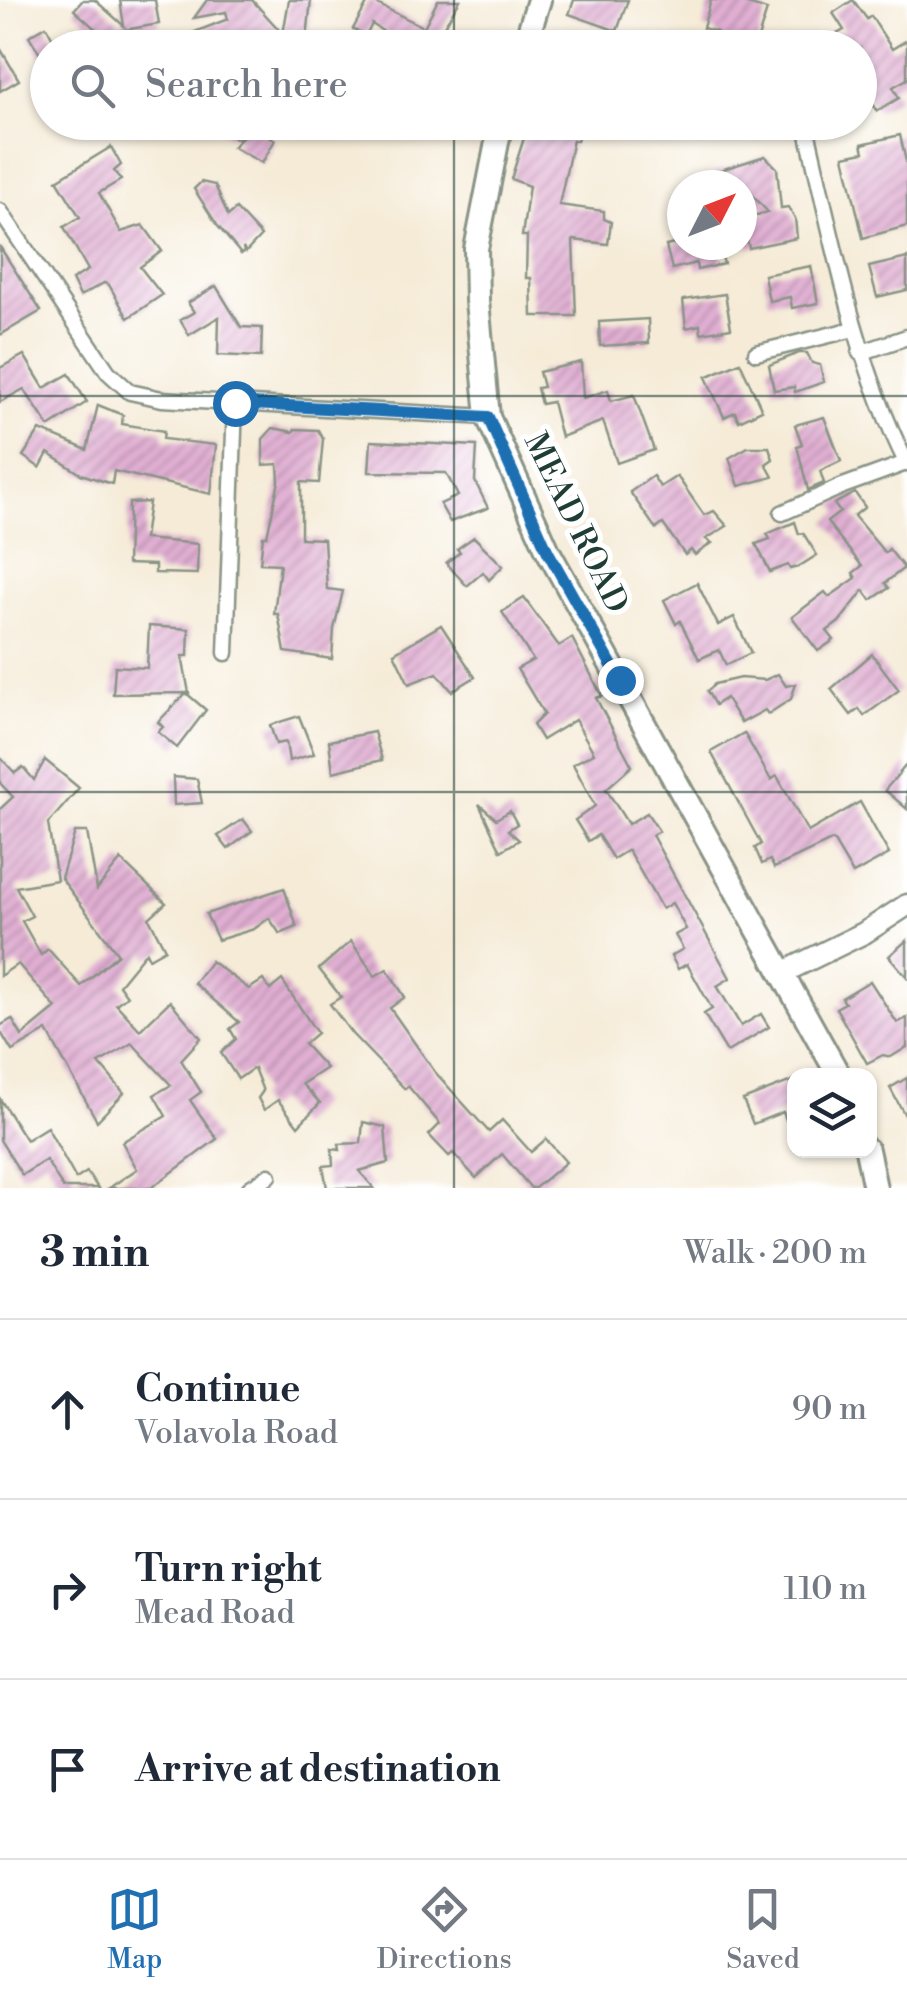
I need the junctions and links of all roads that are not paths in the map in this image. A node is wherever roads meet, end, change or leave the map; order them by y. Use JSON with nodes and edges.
{"nodes":[{"id":1,"x":538,"y":0,"type":"edge"},
{"id":2,"x":529,"y":30,"type":"edge"},
{"id":3,"x":497,"y":140,"type":"edge"},
{"id":4,"x":809,"y":140,"type":"edge"},
{"id":5,"x":0,"y":211,"type":"edge"},
{"id":6,"x":854,"y":330,"type":"junction"},
{"id":7,"x":907,"y":338,"type":"edge"},
{"id":8,"x":756,"y":353,"type":"dead end"},
{"id":9,"x":860,"y":353,"type":"junction"},
{"id":10,"x":235,"y":403,"type":"junction"},
{"id":11,"x":488,"y":417,"type":"junction"},
{"id":12,"x":907,"y":464,"type":"edge"},
{"id":13,"x":782,"y":513,"type":"dead end"},
{"id":14,"x":226,"y":653,"type":"dead end"},
{"id":15,"x":907,"y":905,"type":"edge"},
{"id":16,"x":782,"y":973,"type":"junction"},
{"id":17,"x":835,"y":1068,"type":"edge"},
{"id":18,"x":869,"y":1158,"type":"edge"},
{"id":19,"x":269,"y":1176,"type":"dead end"},
{"id":20,"x":250,"y":1188,"type":"edge"},
{"id":21,"x":875,"y":1188,"type":"edge"}],
"edges":[{"from":1,"to":2,"type":"main road"},
{"from":3,"to":11,"type":"main road","name":"MEAD ROAD"},
{"from":4,"to":6,"type":"street"},
{"from":5,"to":10,"type":"street"},
{"from":6,"to":8,"type":"street"},
{"from":6,"to":9,"type":"street"},
{"from":7,"to":9,"type":"street"},
{"from":9,"to":12,"type":"street"},
{"from":10,"to":11,"type":"street"},
{"from":10,"to":14,"type":"street"},
{"from":11,"to":16,"type":"main road","name":"MEAD ROAD"},
{"from":12,"to":13,"type":"street"},
{"from":15,"to":16,"type":"main road"},
{"from":16,"to":17,"type":"main road","name":"MEAD ROAD"},
{"from":18,"to":21,"type":"main road"},
{"from":19,"to":20,"type":"street"}]}
